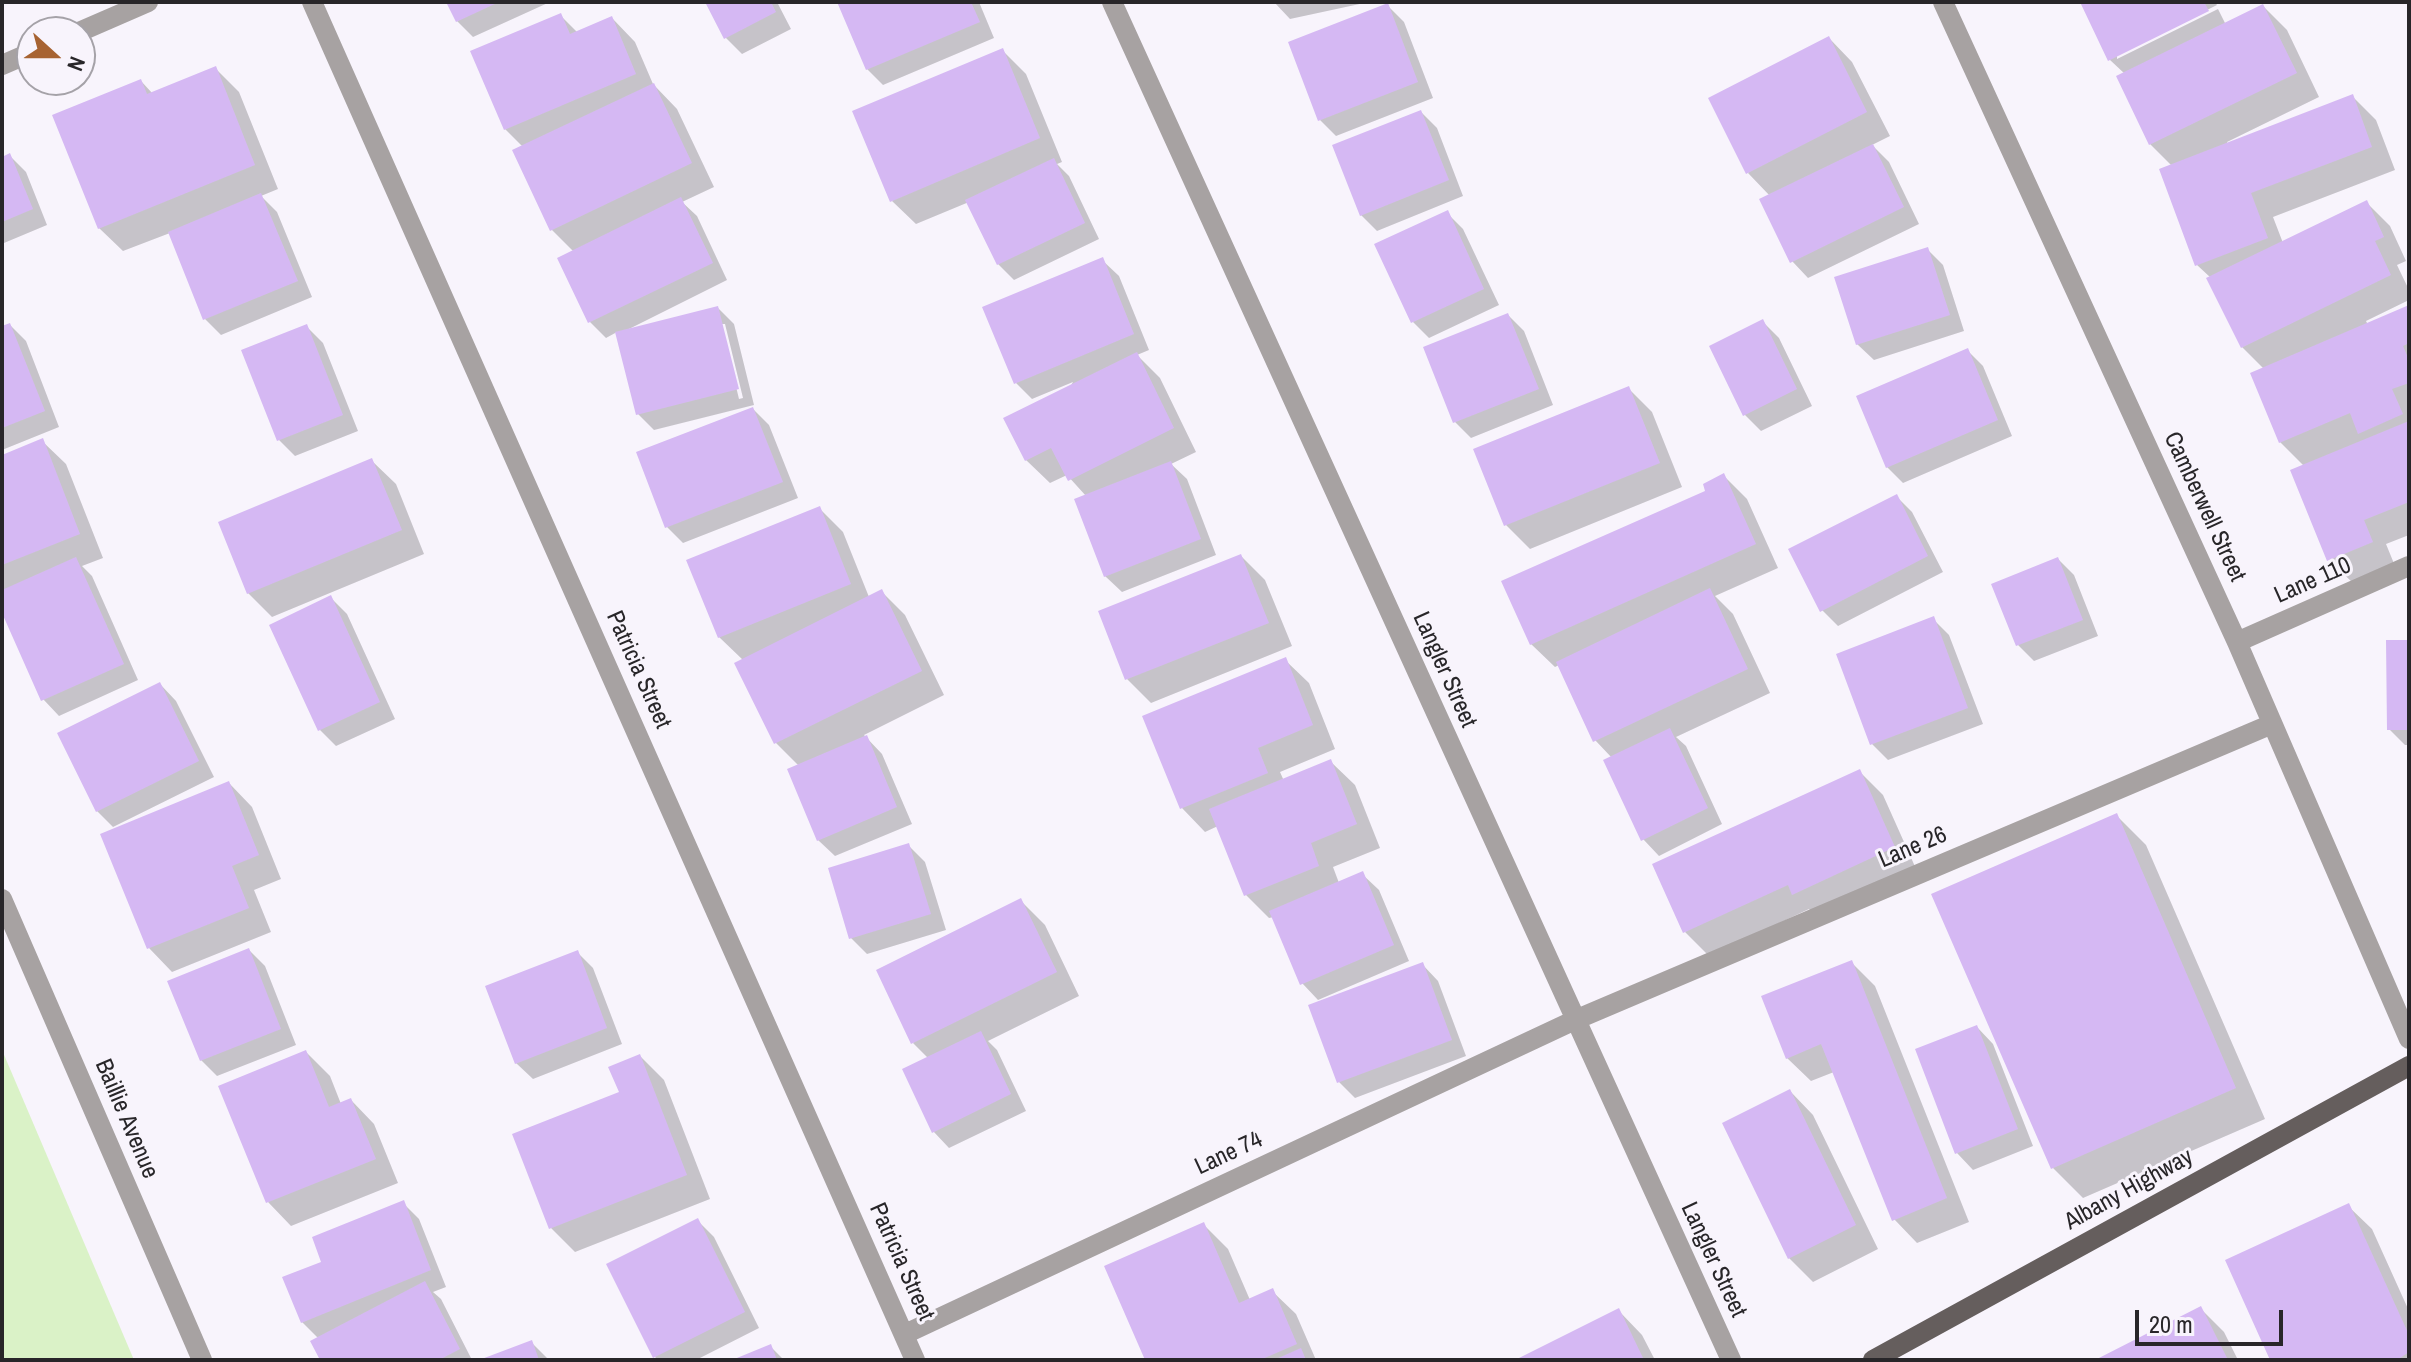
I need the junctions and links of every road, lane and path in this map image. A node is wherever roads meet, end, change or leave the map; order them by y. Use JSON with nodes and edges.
{"nodes":[{"id":1,"x":148,"y":2,"type":"edge"},
{"id":2,"x":312,"y":2,"type":"edge"},
{"id":3,"x":1112,"y":2,"type":"edge"},
{"id":4,"x":1943,"y":2,"type":"edge"},
{"id":5,"x":96,"y":25,"type":"edge"},
{"id":6,"x":2409,"y":566,"type":"edge"},
{"id":7,"x":2237,"y":642,"type":"junction"},
{"id":8,"x":2272,"y":724,"type":"junction"},
{"id":9,"x":2,"y":899,"type":"edge"},
{"id":10,"x":1575,"y":1020,"type":"junction"},
{"id":11,"x":2409,"y":1039,"type":"edge"},
{"id":12,"x":2409,"y":1066,"type":"edge"},
{"id":13,"x":905,"y":1334,"type":"junction"},
{"id":14,"x":202,"y":1360,"type":"edge"},
{"id":15,"x":915,"y":1360,"type":"edge"},
{"id":16,"x":1731,"y":1360,"type":"edge"},
{"id":17,"x":1873,"y":1360,"type":"edge"}],
"edges":[{"from":1,"to":5,"type":"street"},
{"from":2,"to":13,"type":"street","name":"Patricia Street"},
{"from":3,"to":10,"type":"street","name":"Langler Street"},
{"from":4,"to":7,"type":"street","name":"Camberwell Street"},
{"from":6,"to":7,"type":"street","name":"Lane 110"},
{"from":7,"to":8,"type":"street","name":"Camberwell Street"},
{"from":8,"to":10,"type":"street","name":"Lane 26"},
{"from":8,"to":11,"type":"street","name":"Camberwell Street"},
{"from":9,"to":14,"type":"street","name":"Baillie Avenue"},
{"from":10,"to":13,"type":"street","name":"Lane 74"},
{"from":10,"to":16,"type":"street","name":"Langler Street"},
{"from":12,"to":17,"type":"main road","name":"Albany Highway"},
{"from":13,"to":15,"type":"street","name":"Patricia Street"}]}
